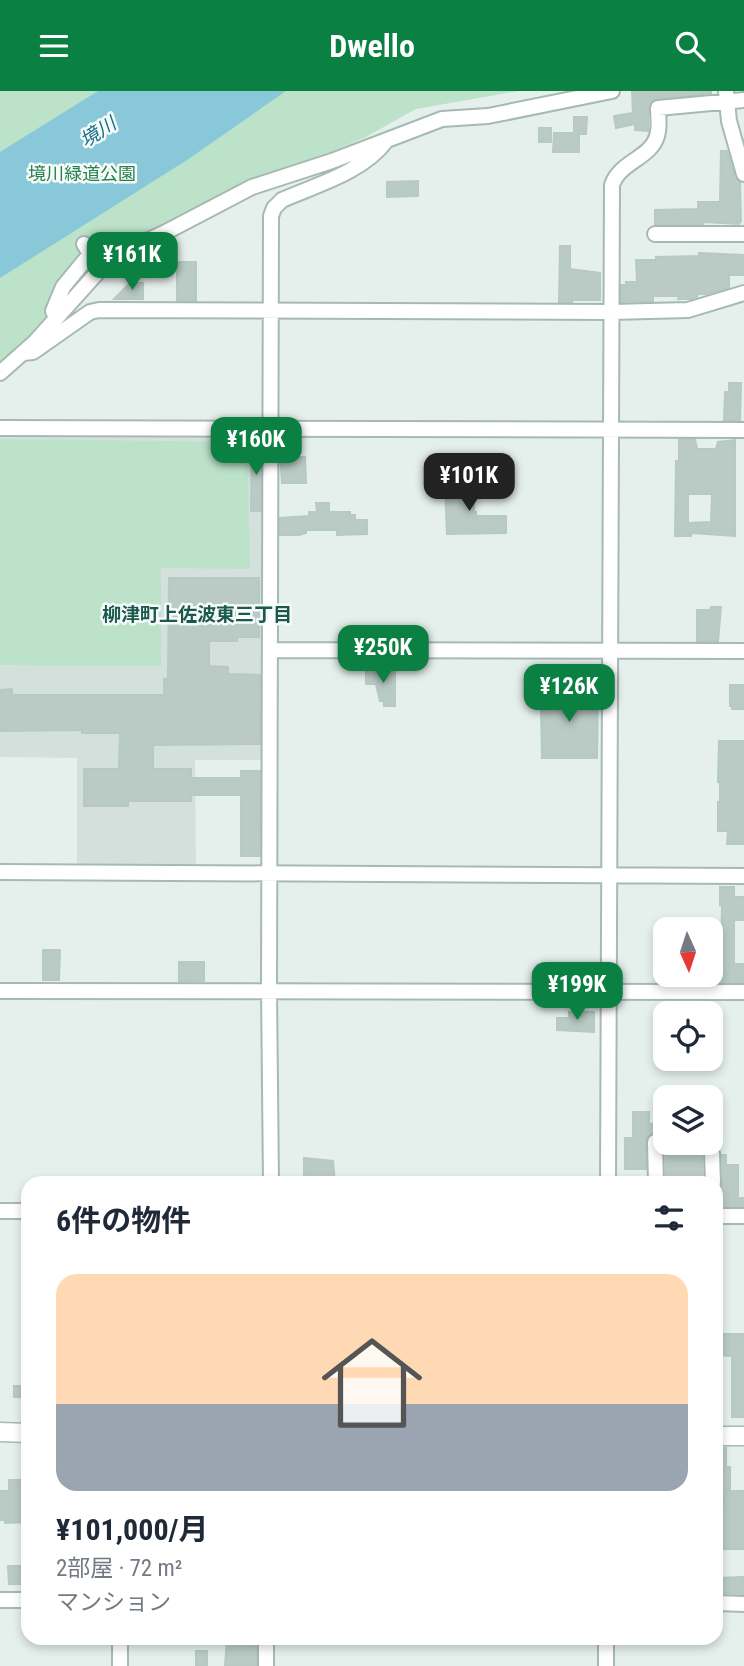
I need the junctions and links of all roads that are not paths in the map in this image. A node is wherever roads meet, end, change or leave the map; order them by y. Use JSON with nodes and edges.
{"nodes":[{"id":1,"x":612,"y":91,"type":"edge"},
{"id":2,"x":727,"y":97,"type":"edge"},
{"id":3,"x":744,"y":100,"type":"edge"},
{"id":4,"x":386,"y":141,"type":"junction"},
{"id":5,"x":744,"y":174,"type":"edge"},
{"id":6,"x":654,"y":234,"type":"dead end"},
{"id":7,"x":744,"y":234,"type":"edge"},
{"id":8,"x":84,"y":244,"type":"dead end"},
{"id":9,"x":744,"y":293,"type":"edge"},
{"id":10,"x":272,"y":311,"type":"junction"},
{"id":11,"x":612,"y":312,"type":"junction"},
{"id":12,"x":55,"y":317,"type":"junction"},
{"id":13,"x":23,"y":353,"type":"junction"},
{"id":14,"x":0,"y":373,"type":"edge"},
{"id":15,"x":0,"y":428,"type":"edge"},
{"id":16,"x":271,"y":429,"type":"junction"},
{"id":17,"x":611,"y":429,"type":"junction"},
{"id":18,"x":744,"y":430,"type":"edge"},
{"id":19,"x":611,"y":649,"type":"junction"},
{"id":20,"x":270,"y":650,"type":"junction"},
{"id":21,"x":744,"y":651,"type":"edge"},
{"id":22,"x":0,"y":872,"type":"edge"},
{"id":23,"x":270,"y":873,"type":"junction"},
{"id":24,"x":610,"y":875,"type":"junction"},
{"id":25,"x":744,"y":876,"type":"edge"},
{"id":26,"x":269,"y":990,"type":"junction"},
{"id":27,"x":0,"y":991,"type":"edge"},
{"id":28,"x":609,"y":992,"type":"junction"},
{"id":29,"x":744,"y":992,"type":"edge"},
{"id":30,"x":655,"y":1155,"type":"edge"},
{"id":31,"x":712,"y":1155,"type":"edge"},
{"id":32,"x":271,"y":1176,"type":"edge"},
{"id":33,"x":608,"y":1176,"type":"edge"},
{"id":34,"x":656,"y":1176,"type":"edge"},
{"id":35,"x":713,"y":1176,"type":"edge"},
{"id":36,"x":0,"y":1211,"type":"edge"},
{"id":37,"x":21,"y":1211,"type":"edge"},
{"id":38,"x":723,"y":1216,"type":"edge"},
{"id":39,"x":744,"y":1216,"type":"edge"},
{"id":40,"x":0,"y":1433,"type":"edge"},
{"id":41,"x":21,"y":1433,"type":"edge"},
{"id":42,"x":723,"y":1436,"type":"edge"},
{"id":43,"x":744,"y":1436,"type":"edge"},
{"id":44,"x":0,"y":1600,"type":"edge"},
{"id":45,"x":21,"y":1600,"type":"edge"},
{"id":46,"x":723,"y":1603,"type":"edge"},
{"id":47,"x":744,"y":1604,"type":"edge"},
{"id":48,"x":120,"y":1645,"type":"edge"},
{"id":49,"x":266,"y":1645,"type":"edge"},
{"id":50,"x":607,"y":1645,"type":"edge"},
{"id":51,"x":120,"y":1666,"type":"edge"},
{"id":52,"x":266,"y":1666,"type":"edge"},
{"id":53,"x":606,"y":1666,"type":"edge"}],
"edges":[{"from":1,"to":4,"type":"street"},
{"from":2,"to":3,"type":"street"},
{"from":2,"to":5,"type":"street"},
{"from":2,"to":11,"type":"street"},
{"from":4,"to":10,"type":"street"},
{"from":4,"to":12,"type":"street"},
{"from":6,"to":7,"type":"street"},
{"from":8,"to":12,"type":"street"},
{"from":9,"to":11,"type":"street"},
{"from":10,"to":11,"type":"street"},
{"from":10,"to":13,"type":"street"},
{"from":10,"to":16,"type":"street"},
{"from":11,"to":17,"type":"street"},
{"from":12,"to":13,"type":"street"},
{"from":13,"to":14,"type":"street"},
{"from":15,"to":16,"type":"street"},
{"from":16,"to":17,"type":"street"},
{"from":16,"to":20,"type":"street"},
{"from":17,"to":18,"type":"street"},
{"from":17,"to":19,"type":"street"},
{"from":19,"to":20,"type":"street"},
{"from":19,"to":21,"type":"street"},
{"from":19,"to":24,"type":"street"},
{"from":20,"to":23,"type":"street"},
{"from":22,"to":23,"type":"street"},
{"from":23,"to":24,"type":"street"},
{"from":23,"to":26,"type":"street"},
{"from":24,"to":25,"type":"street"},
{"from":24,"to":28,"type":"street"},
{"from":26,"to":27,"type":"street"},
{"from":26,"to":28,"type":"street"},
{"from":26,"to":32,"type":"street"},
{"from":28,"to":29,"type":"street"},
{"from":28,"to":33,"type":"street"},
{"from":30,"to":34,"type":"street"},
{"from":31,"to":35,"type":"street"},
{"from":36,"to":37,"type":"street"},
{"from":38,"to":39,"type":"street"},
{"from":40,"to":41,"type":"street"},
{"from":42,"to":43,"type":"street"},
{"from":44,"to":45,"type":"street"},
{"from":46,"to":47,"type":"street"},
{"from":48,"to":51,"type":"street"},
{"from":49,"to":52,"type":"street"},
{"from":50,"to":53,"type":"street"}]}
